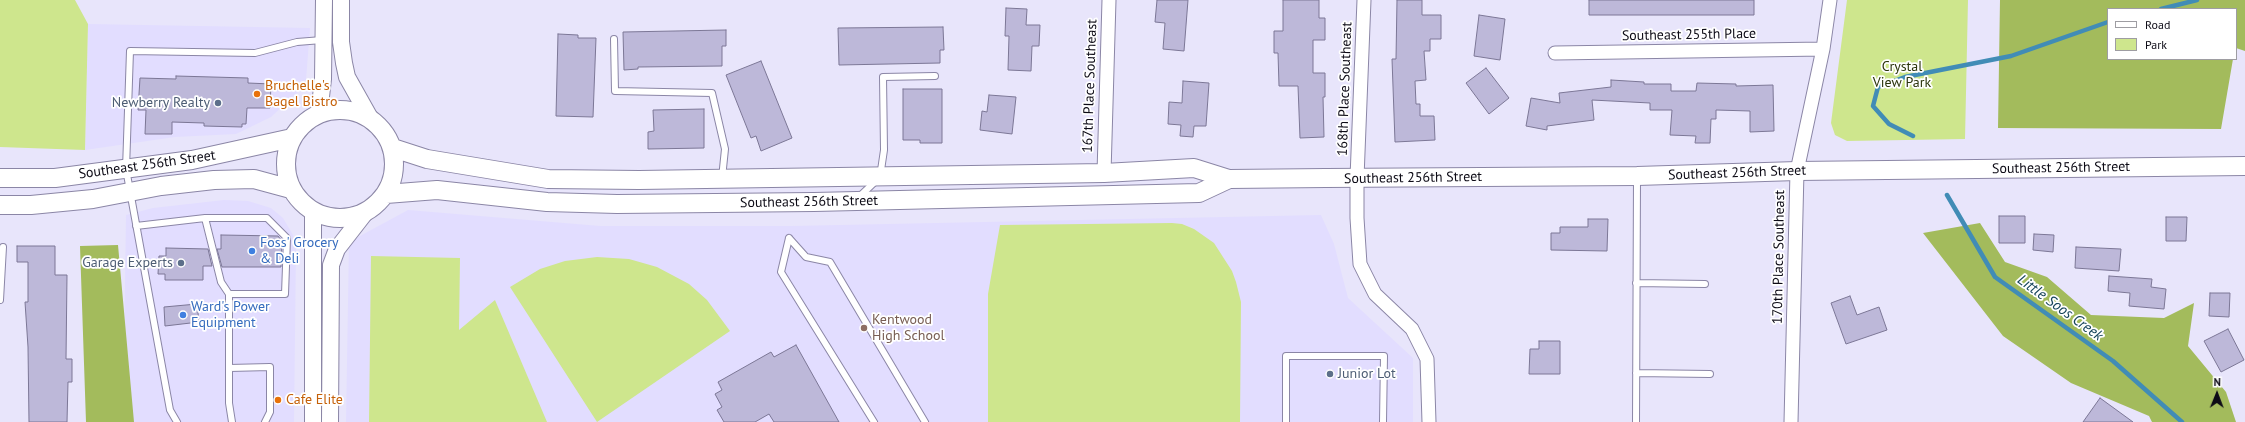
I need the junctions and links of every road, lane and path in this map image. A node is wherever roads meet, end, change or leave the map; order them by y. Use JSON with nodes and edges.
{"nodes":[{"id":1,"x":324,"y":0,"type":"edge"},
{"id":2,"x":341,"y":0,"type":"edge"},
{"id":3,"x":1109,"y":0,"type":"edge"},
{"id":4,"x":1364,"y":0,"type":"edge"},
{"id":5,"x":1830,"y":0,"type":"edge"},
{"id":6,"x":614,"y":38,"type":"dead end"},
{"id":7,"x":324,"y":40,"type":"junction"},
{"id":8,"x":1823,"y":49,"type":"junction"},
{"id":9,"x":1556,"y":53,"type":"dead end"},
{"id":10,"x":936,"y":76,"type":"dead end"},
{"id":11,"x":318,"y":114,"type":"junction"},
{"id":12,"x":370,"y":118,"type":"junction"},
{"id":13,"x":292,"y":138,"type":"junction"},
{"id":14,"x":393,"y":148,"type":"junction"},
{"id":15,"x":2245,"y":166,"type":"edge"},
{"id":16,"x":126,"y":169,"type":"junction"},
{"id":17,"x":1797,"y":171,"type":"junction"},
{"id":18,"x":1104,"y":173,"type":"junction"},
{"id":19,"x":1637,"y":176,"type":"junction"},
{"id":20,"x":880,"y":177,"type":"junction"},
{"id":21,"x":0,"y":178,"type":"edge"},
{"id":22,"x":1357,"y":178,"type":"junction"},
{"id":23,"x":722,"y":179,"type":"junction"},
{"id":24,"x":1229,"y":179,"type":"junction"},
{"id":25,"x":291,"y":189,"type":"junction"},
{"id":26,"x":129,"y":192,"type":"junction"},
{"id":27,"x":386,"y":194,"type":"junction"},
{"id":28,"x":852,"y":202,"type":"junction"},
{"id":29,"x":0,"y":204,"type":"edge"},
{"id":30,"x":697,"y":204,"type":"junction"},
{"id":31,"x":314,"y":212,"type":"junction"},
{"id":32,"x":365,"y":213,"type":"junction"},
{"id":33,"x":205,"y":218,"type":"junction"},
{"id":34,"x":136,"y":226,"type":"junction"},
{"id":35,"x":3,"y":247,"type":"dead end"},
{"id":36,"x":1636,"y":283,"type":"junction"},
{"id":37,"x":1705,"y":284,"type":"dead end"},
{"id":38,"x":229,"y":294,"type":"junction"},
{"id":39,"x":0,"y":300,"type":"edge"},
{"id":40,"x":229,"y":368,"type":"junction"},
{"id":41,"x":1636,"y":373,"type":"junction"},
{"id":42,"x":1710,"y":374,"type":"dead end"},
{"id":43,"x":177,"y":422,"type":"edge"},
{"id":44,"x":232,"y":422,"type":"edge"},
{"id":45,"x":265,"y":422,"type":"edge"},
{"id":46,"x":313,"y":422,"type":"edge"},
{"id":47,"x":330,"y":422,"type":"edge"},
{"id":48,"x":874,"y":422,"type":"edge"},
{"id":49,"x":925,"y":422,"type":"edge"},
{"id":50,"x":1286,"y":422,"type":"edge"},
{"id":51,"x":1384,"y":422,"type":"edge"},
{"id":52,"x":1429,"y":422,"type":"edge"},
{"id":53,"x":1636,"y":422,"type":"edge"},
{"id":54,"x":1791,"y":422,"type":"edge"}],
"edges":[{"from":1,"to":7,"type":"street"},
{"from":2,"to":12,"type":"street"},
{"from":3,"to":18,"type":"street","name":"167th Place Southeast"},
{"from":4,"to":22,"type":"street","name":"168th Place Southeast"},
{"from":5,"to":8,"type":"street","name":"170th Place Southeast"},
{"from":6,"to":23,"type":"lane"},
{"from":7,"to":11,"type":"street"},
{"from":7,"to":16,"type":"lane"},
{"from":8,"to":9,"type":"street","name":"Southeast 255th Place"},
{"from":8,"to":17,"type":"street","name":"170th Place Southeast"},
{"from":10,"to":20,"type":"lane"},
{"from":11,"to":12,"type":"main road"},
{"from":11,"to":13,"type":"main road"},
{"from":12,"to":14,"type":"main road"},
{"from":13,"to":16,"type":"main road","name":"Southeast 256th Street"},
{"from":13,"to":25,"type":"main road"},
{"from":14,"to":23,"type":"main road","name":"Southeast 256th Street"},
{"from":14,"to":27,"type":"main road"},
{"from":15,"to":17,"type":"main road","name":"Southeast 256th Street"},
{"from":16,"to":21,"type":"main road","name":"Southeast 256th Street"},
{"from":16,"to":26,"type":"lane"},
{"from":17,"to":19,"type":"main road","name":"Southeast 256th Street"},
{"from":17,"to":54,"type":"street","name":"170th Place Southeast"},
{"from":18,"to":20,"type":"main road","name":"Southeast 256th Street"},
{"from":18,"to":24,"type":"main road","name":"Southeast 256th Street"},
{"from":19,"to":22,"type":"main road","name":"Southeast 256th Street"},
{"from":19,"to":36,"type":"lane"},
{"from":20,"to":23,"type":"main road","name":"Southeast 256th Street"},
{"from":20,"to":28,"type":"lane"},
{"from":22,"to":24,"type":"main road","name":"Southeast 256th Street"},
{"from":22,"to":52,"type":"street","name":"168th Place Southeast"},
{"from":23,"to":30,"type":"main road"},
{"from":24,"to":28,"type":"main road","name":"Southeast 256th Street"},
{"from":25,"to":26,"type":"main road","name":"Southeast 256th Street"},
{"from":25,"to":31,"type":"main road"},
{"from":26,"to":29,"type":"main road","name":"Southeast 256th Street"},
{"from":26,"to":34,"type":"lane"},
{"from":27,"to":30,"type":"main road","name":"Southeast 256th Street"},
{"from":27,"to":32,"type":"main road"},
{"from":28,"to":30,"type":"main road","name":"Southeast 256th Street"},
{"from":31,"to":32,"type":"main road"},
{"from":31,"to":46,"type":"street"},
{"from":32,"to":47,"type":"street"},
{"from":33,"to":34,"type":"lane"},
{"from":33,"to":38,"type":"lane"},
{"from":33,"to":38,"type":"lane"},
{"from":34,"to":43,"type":"lane"},
{"from":35,"to":39,"type":"lane"},
{"from":36,"to":37,"type":"lane"},
{"from":36,"to":41,"type":"lane"},
{"from":38,"to":40,"type":"lane"},
{"from":40,"to":44,"type":"lane"},
{"from":40,"to":45,"type":"lane"},
{"from":41,"to":42,"type":"lane"},
{"from":41,"to":53,"type":"lane"},
{"from":48,"to":49,"type":"lane"},
{"from":50,"to":51,"type":"lane"}]}
